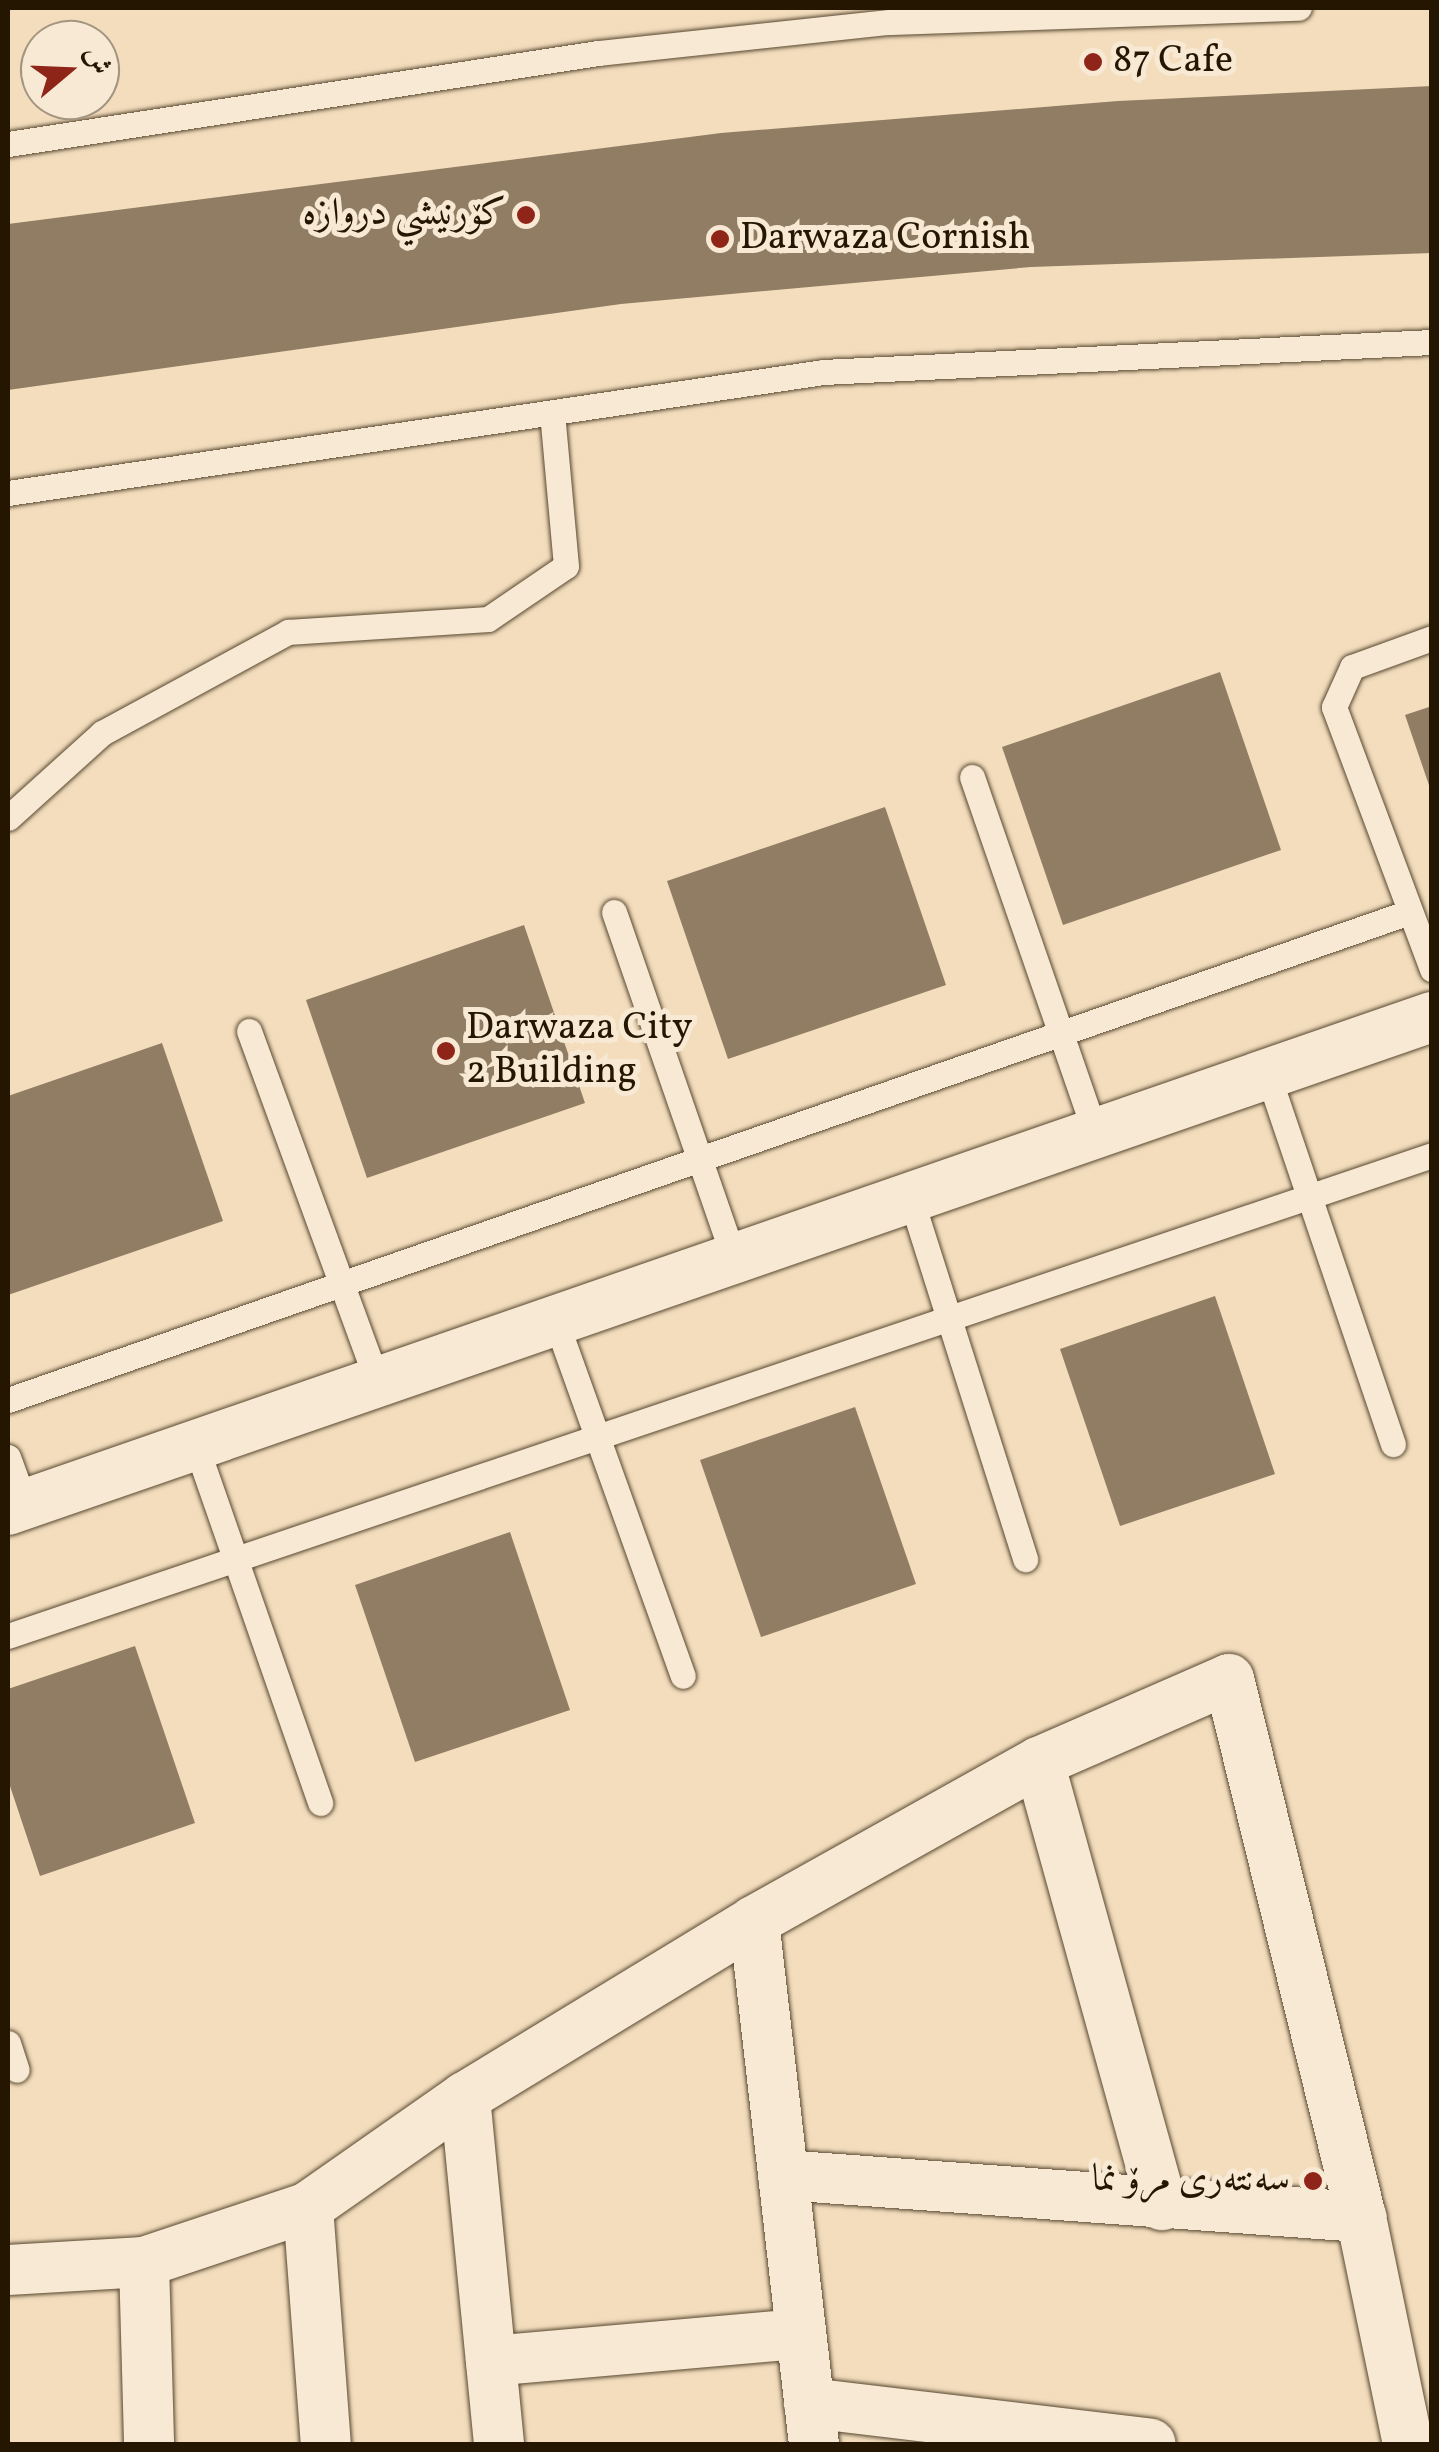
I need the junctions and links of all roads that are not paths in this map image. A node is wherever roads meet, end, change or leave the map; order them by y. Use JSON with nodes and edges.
{"nodes":[{"id":1,"x":1299,"y":8,"type":"edge"},
{"id":2,"x":8,"y":144,"type":"edge"},
{"id":3,"x":1432,"y":342,"type":"edge"},
{"id":4,"x":552,"y":413,"type":"junction"},
{"id":5,"x":8,"y":493,"type":"edge"},
{"id":6,"x":1432,"y":638,"type":"edge"},
{"id":7,"x":972,"y":776,"type":"dead end"},
{"id":8,"x":8,"y":818,"type":"edge"},
{"id":9,"x":614,"y":912,"type":"dead end"},
{"id":10,"x":1409,"y":912,"type":"junction"},
{"id":11,"x":1432,"y":969,"type":"edge"},
{"id":12,"x":1432,"y":1017,"type":"edge"},
{"id":13,"x":249,"y":1031,"type":"dead end"},
{"id":14,"x":1060,"y":1033,"type":"junction"},
{"id":15,"x":1432,"y":1052,"type":"edge"},
{"id":16,"x":1273,"y":1088,"type":"junction"},
{"id":17,"x":1095,"y":1133,"type":"junction"},
{"id":18,"x":1432,"y":1155,"type":"edge"},
{"id":19,"x":700,"y":1157,"type":"junction"},
{"id":20,"x":1310,"y":1196,"type":"junction"},
{"id":21,"x":915,"y":1212,"type":"junction"},
{"id":22,"x":734,"y":1258,"type":"junction"},
{"id":23,"x":344,"y":1284,"type":"junction"},
{"id":24,"x":950,"y":1319,"type":"junction"},
{"id":25,"x":559,"y":1332,"type":"junction"},
{"id":26,"x":378,"y":1382,"type":"junction"},
{"id":27,"x":8,"y":1400,"type":"edge"},
{"id":28,"x":596,"y":1435,"type":"junction"},
{"id":29,"x":1393,"y":1444,"type":"dead end"},
{"id":30,"x":8,"y":1457,"type":"edge"},
{"id":31,"x":200,"y":1458,"type":"junction"},
{"id":32,"x":13,"y":1517,"type":"edge"},
{"id":33,"x":234,"y":1556,"type":"junction"},
{"id":34,"x":1026,"y":1559,"type":"dead end"},
{"id":35,"x":8,"y":1636,"type":"edge"},
{"id":36,"x":684,"y":1676,"type":"dead end"},
{"id":37,"x":1039,"y":1762,"type":"junction"},
{"id":38,"x":320,"y":1803,"type":"dead end"},
{"id":39,"x":754,"y":1920,"type":"junction"},
{"id":40,"x":8,"y":2043,"type":"edge"},
{"id":41,"x":17,"y":2070,"type":"dead end"},
{"id":42,"x":464,"y":2097,"type":"junction"},
{"id":43,"x":783,"y":2176,"type":"junction"},
{"id":44,"x":1162,"y":2205,"type":"junction"},
{"id":45,"x":308,"y":2207,"type":"junction"},
{"id":46,"x":1360,"y":2217,"type":"junction"},
{"id":47,"x":144,"y":2262,"type":"junction"},
{"id":48,"x":8,"y":2270,"type":"edge"},
{"id":49,"x":801,"y":2334,"type":"junction"},
{"id":50,"x":491,"y":2361,"type":"junction"},
{"id":51,"x":811,"y":2424,"type":"edge"},
{"id":52,"x":150,"y":2444,"type":"edge"},
{"id":53,"x":326,"y":2444,"type":"edge"},
{"id":54,"x":499,"y":2444,"type":"edge"},
{"id":55,"x":1151,"y":2444,"type":"edge"},
{"id":56,"x":1408,"y":2444,"type":"edge"}],
"edges":[{"from":1,"to":2,"type":"lane"},
{"from":3,"to":4,"type":"lane"},
{"from":4,"to":5,"type":"lane"},
{"from":4,"to":8,"type":"lane"},
{"from":6,"to":10,"type":"lane"},
{"from":7,"to":14,"type":"lane"},
{"from":9,"to":19,"type":"lane"},
{"from":10,"to":11,"type":"lane"},
{"from":10,"to":14,"type":"lane"},
{"from":12,"to":16,"type":"street"},
{"from":13,"to":23,"type":"lane"},
{"from":14,"to":17,"type":"lane"},
{"from":14,"to":19,"type":"lane"},
{"from":15,"to":16,"type":"street"},
{"from":16,"to":17,"type":"street"},
{"from":16,"to":20,"type":"lane"},
{"from":16,"to":21,"type":"street"},
{"from":17,"to":21,"type":"street"},
{"from":18,"to":20,"type":"lane"},
{"from":19,"to":22,"type":"lane"},
{"from":19,"to":23,"type":"lane"},
{"from":20,"to":24,"type":"lane"},
{"from":20,"to":29,"type":"lane"},
{"from":21,"to":22,"type":"street"},
{"from":21,"to":24,"type":"lane"},
{"from":21,"to":25,"type":"street"},
{"from":22,"to":25,"type":"street"},
{"from":23,"to":26,"type":"lane"},
{"from":23,"to":27,"type":"lane"},
{"from":24,"to":28,"type":"lane"},
{"from":24,"to":34,"type":"lane"},
{"from":25,"to":26,"type":"street"},
{"from":25,"to":28,"type":"lane"},
{"from":25,"to":31,"type":"street"},
{"from":26,"to":31,"type":"street"},
{"from":28,"to":33,"type":"lane"},
{"from":28,"to":36,"type":"lane"},
{"from":30,"to":32,"type":"lane"},
{"from":31,"to":32,"type":"street"},
{"from":31,"to":33,"type":"lane"},
{"from":33,"to":35,"type":"lane"},
{"from":33,"to":38,"type":"lane"},
{"from":37,"to":39,"type":"street"},
{"from":37,"to":44,"type":"street"},
{"from":37,"to":46,"type":"street"},
{"from":39,"to":42,"type":"street"},
{"from":39,"to":43,"type":"street"},
{"from":40,"to":41,"type":"lane"},
{"from":42,"to":45,"type":"street"},
{"from":42,"to":50,"type":"street"},
{"from":43,"to":44,"type":"street"},
{"from":43,"to":49,"type":"street"},
{"from":44,"to":46,"type":"street"},
{"from":45,"to":47,"type":"street"},
{"from":45,"to":53,"type":"street"},
{"from":46,"to":56,"type":"street"},
{"from":47,"to":48,"type":"street"},
{"from":47,"to":52,"type":"street"},
{"from":49,"to":50,"type":"street"},
{"from":49,"to":51,"type":"street"},
{"from":50,"to":54,"type":"street"},
{"from":51,"to":55,"type":"street"}]}
